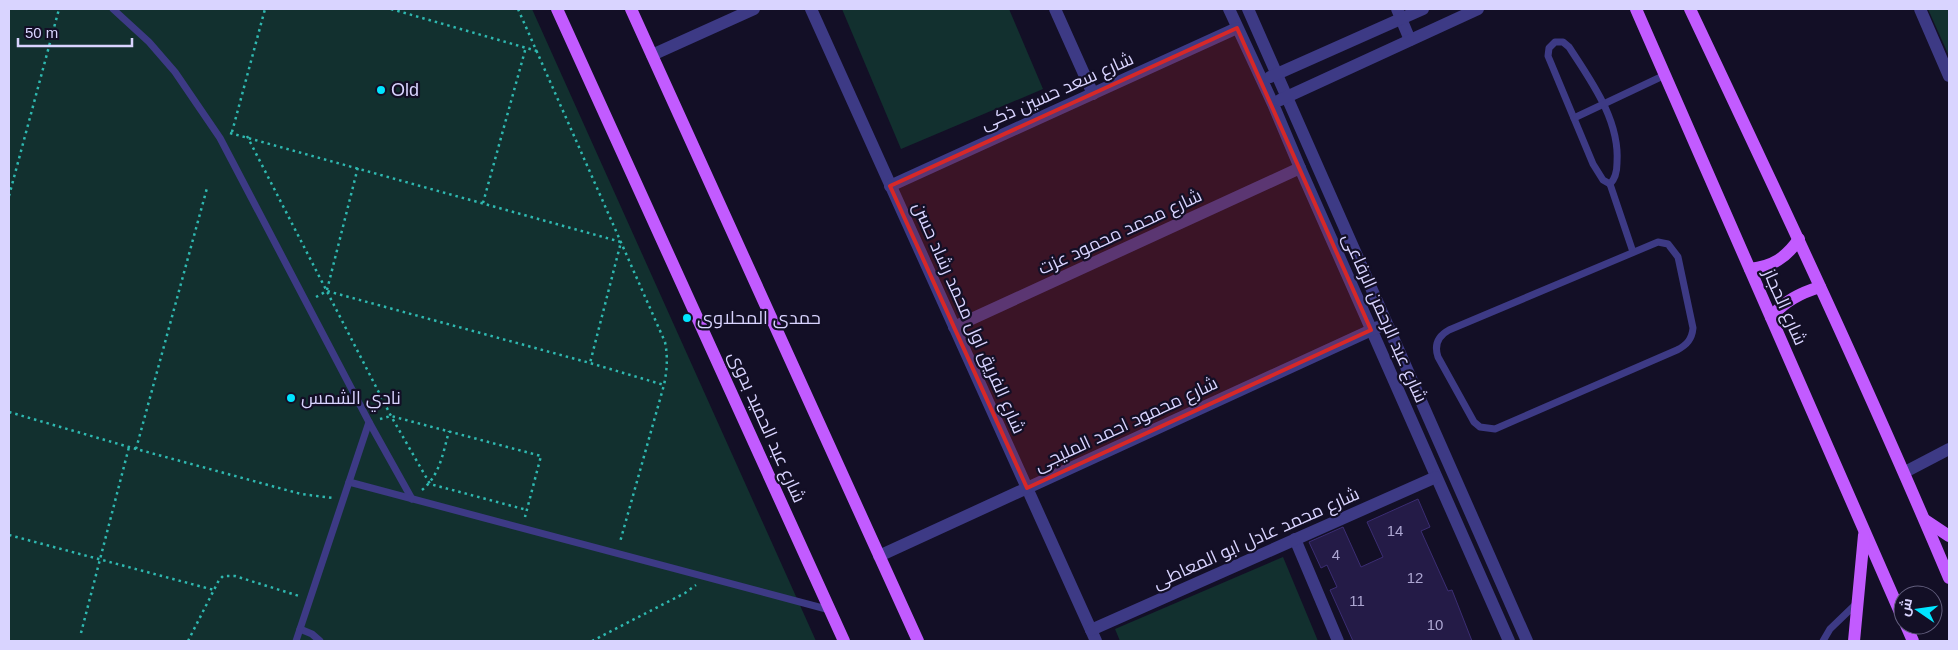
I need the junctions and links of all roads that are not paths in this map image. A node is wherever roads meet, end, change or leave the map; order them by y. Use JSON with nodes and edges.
{"nodes":[{"id":1,"x":113,"y":9,"type":"edge"},
{"id":2,"x":557,"y":9,"type":"edge"},
{"id":3,"x":631,"y":9,"type":"edge"},
{"id":4,"x":754,"y":9,"type":"edge"},
{"id":5,"x":811,"y":9,"type":"edge"},
{"id":6,"x":1054,"y":9,"type":"edge"},
{"id":7,"x":1229,"y":9,"type":"edge"},
{"id":8,"x":1248,"y":9,"type":"edge"},
{"id":9,"x":1422,"y":9,"type":"edge"},
{"id":10,"x":1478,"y":9,"type":"edge"},
{"id":11,"x":1636,"y":9,"type":"edge"},
{"id":12,"x":1690,"y":9,"type":"edge"},
{"id":13,"x":1920,"y":9,"type":"edge"},
{"id":14,"x":1399,"y":14,"type":"edge"},
{"id":15,"x":1237,"y":28,"type":"junction"},
{"id":16,"x":1431,"y":31,"type":"junction"},
{"id":17,"x":1410,"y":40,"type":"junction"},
{"id":18,"x":652,"y":55,"type":"junction"},
{"id":19,"x":1277,"y":74,"type":"junction"},
{"id":20,"x":1665,"y":75,"type":"junction"},
{"id":21,"x":1949,"y":76,"type":"edge"},
{"id":22,"x":1261,"y":81,"type":"junction"},
{"id":23,"x":1093,"y":94,"type":"junction"},
{"id":24,"x":1287,"y":97,"type":"junction"},
{"id":25,"x":1273,"y":104,"type":"junction"},
{"id":26,"x":1603,"y":104,"type":"junction"},
{"id":27,"x":1574,"y":118,"type":"junction"},
{"id":28,"x":1300,"y":168,"type":"junction"},
{"id":29,"x":1610,"y":184,"type":"junction"},
{"id":30,"x":890,"y":186,"type":"junction"},
{"id":31,"x":1799,"y":239,"type":"junction"},
{"id":32,"x":1633,"y":252,"type":"junction"},
{"id":33,"x":1750,"y":269,"type":"junction"},
{"id":34,"x":1820,"y":287,"type":"junction"},
{"id":35,"x":1771,"y":317,"type":"junction"},
{"id":36,"x":1387,"y":323,"type":"junction"},
{"id":37,"x":954,"y":327,"type":"junction"},
{"id":38,"x":1371,"y":330,"type":"junction"},
{"id":39,"x":369,"y":422,"type":"junction"},
{"id":40,"x":1949,"y":449,"type":"edge"},
{"id":41,"x":1905,"y":472,"type":"junction"},
{"id":42,"x":1436,"y":477,"type":"junction"},
{"id":43,"x":349,"y":482,"type":"junction"},
{"id":44,"x":1027,"y":488,"type":"junction"},
{"id":45,"x":412,"y":499,"type":"junction"},
{"id":46,"x":1925,"y":520,"type":"junction"},
{"id":47,"x":1864,"y":532,"type":"junction"},
{"id":48,"x":1949,"y":536,"type":"edge"},
{"id":49,"x":1295,"y":540,"type":"junction"},
{"id":50,"x":879,"y":556,"type":"junction"},
{"id":51,"x":1949,"y":578,"type":"edge"},
{"id":52,"x":1893,"y":597,"type":"edge"},
{"id":53,"x":1858,"y":603,"type":"junction"},
{"id":54,"x":830,"y":610,"type":"junction"},
{"id":55,"x":300,"y":629,"type":"junction"},
{"id":56,"x":1094,"y":636,"type":"edge"},
{"id":57,"x":296,"y":641,"type":"edge"},
{"id":58,"x":320,"y":641,"type":"edge"},
{"id":59,"x":844,"y":641,"type":"edge"},
{"id":60,"x":918,"y":641,"type":"edge"},
{"id":61,"x":1338,"y":641,"type":"edge"},
{"id":62,"x":1508,"y":641,"type":"edge"},
{"id":63,"x":1527,"y":641,"type":"edge"},
{"id":64,"x":1823,"y":641,"type":"edge"},
{"id":65,"x":1854,"y":641,"type":"edge"}],
"edges":[{"from":1,"to":39,"type":"lane"},
{"from":2,"to":54,"type":"main road","name":"شارع عبد الحميد بدوى"},
{"from":3,"to":18,"type":"main road"},
{"from":4,"to":18,"type":"street"},
{"from":5,"to":30,"type":"street","name":"شارع الفريق اول محمد رشاد حسن"},
{"from":6,"to":23,"type":"street"},
{"from":7,"to":15,"type":"street","name":"شارع عبد الرحمن الرفاعى"},
{"from":8,"to":19,"type":"street","name":"شارع عبد الرحمن الرفاعى"},
{"from":9,"to":14,"type":"street"},
{"from":9,"to":16,"type":"street"},
{"from":10,"to":16,"type":"street"},
{"from":11,"to":20,"type":"main road","name":"شارع الحجاز"},
{"from":12,"to":31,"type":"main road"},
{"from":13,"to":21,"type":"street"},
{"from":14,"to":17,"type":"street"},
{"from":14,"to":19,"type":"street"},
{"from":15,"to":22,"type":"street","name":"شارع عبد الرحمن الرفاعى"},
{"from":15,"to":23,"type":"street","name":"شارع سعد حسين ذكى"},
{"from":16,"to":17,"type":"street"},
{"from":17,"to":24,"type":"street"},
{"from":18,"to":50,"type":"main road"},
{"from":19,"to":22,"type":"street"},
{"from":19,"to":24,"type":"street","name":"شارع عبد الرحمن الرفاعى"},
{"from":20,"to":26,"type":"lane"},
{"from":20,"to":33,"type":"main road","name":"شارع الحجاز"},
{"from":22,"to":25,"type":"street","name":"شارع عبد الرحمن الرفاعى"},
{"from":23,"to":30,"type":"street","name":"شارع سعد حسين ذكى"},
{"from":24,"to":25,"type":"street"},
{"from":24,"to":36,"type":"street","name":"شارع عبد الرحمن الرفاعى"},
{"from":25,"to":28,"type":"street","name":"شارع عبد الرحمن الرفاعى"},
{"from":26,"to":27,"type":"lane"},
{"from":26,"to":27,"type":"lane"},
{"from":26,"to":29,"type":"lane"},
{"from":27,"to":29,"type":"lane"},
{"from":28,"to":37,"type":"street","name":"شارع محمد محمود عزت"},
{"from":28,"to":38,"type":"street","name":"شارع عبد الرحمن الرفاعى"},
{"from":29,"to":32,"type":"lane"},
{"from":30,"to":37,"type":"street","name":"شارع الفريق اول محمد رشاد حسن"},
{"from":31,"to":33,"type":"main road"},
{"from":31,"to":34,"type":"main road"},
{"from":32,"to":32,"type":"lane"},
{"from":33,"to":35,"type":"main road","name":"شارع الحجاز"},
{"from":34,"to":35,"type":"main road"},
{"from":34,"to":41,"type":"main road"},
{"from":35,"to":47,"type":"main road","name":"شارع الحجاز"},
{"from":36,"to":38,"type":"street","name":"شارع محمود احمد المليجى"},
{"from":36,"to":63,"type":"street","name":"شارع عبد الرحمن الرفاعى"},
{"from":37,"to":44,"type":"street","name":"شارع الفريق اول محمد رشاد حسن"},
{"from":38,"to":42,"type":"street","name":"شارع عبد الرحمن الرفاعى"},
{"from":38,"to":44,"type":"street","name":"شارع محمود احمد المليجى"},
{"from":39,"to":43,"type":"lane"},
{"from":39,"to":45,"type":"lane"},
{"from":40,"to":41,"type":"street"},
{"from":41,"to":46,"type":"main road"},
{"from":42,"to":49,"type":"street","name":"شارع محمد عادل ابو المعاطى"},
{"from":42,"to":62,"type":"street","name":"شارع عبد الرحمن الرفاعى"},
{"from":43,"to":45,"type":"lane"},
{"from":43,"to":55,"type":"lane"},
{"from":44,"to":50,"type":"street","name":"شارع محمود احمد المليجى"},
{"from":44,"to":56,"type":"street","name":"شارع الفريق اول محمد رشاد حسن"},
{"from":45,"to":54,"type":"lane"},
{"from":46,"to":48,"type":"main road"},
{"from":46,"to":51,"type":"main road"},
{"from":47,"to":52,"type":"main road","name":"شارع الحجاز"},
{"from":47,"to":53,"type":"main road"},
{"from":49,"to":56,"type":"street","name":"شارع محمد عادل ابو المعاطى"},
{"from":49,"to":61,"type":"street"},
{"from":50,"to":60,"type":"main road"},
{"from":53,"to":64,"type":"lane"},
{"from":53,"to":65,"type":"main road"},
{"from":54,"to":59,"type":"main road","name":"شارع عبد الحميد بدوى"},
{"from":55,"to":57,"type":"lane"},
{"from":55,"to":58,"type":"lane"}]}
